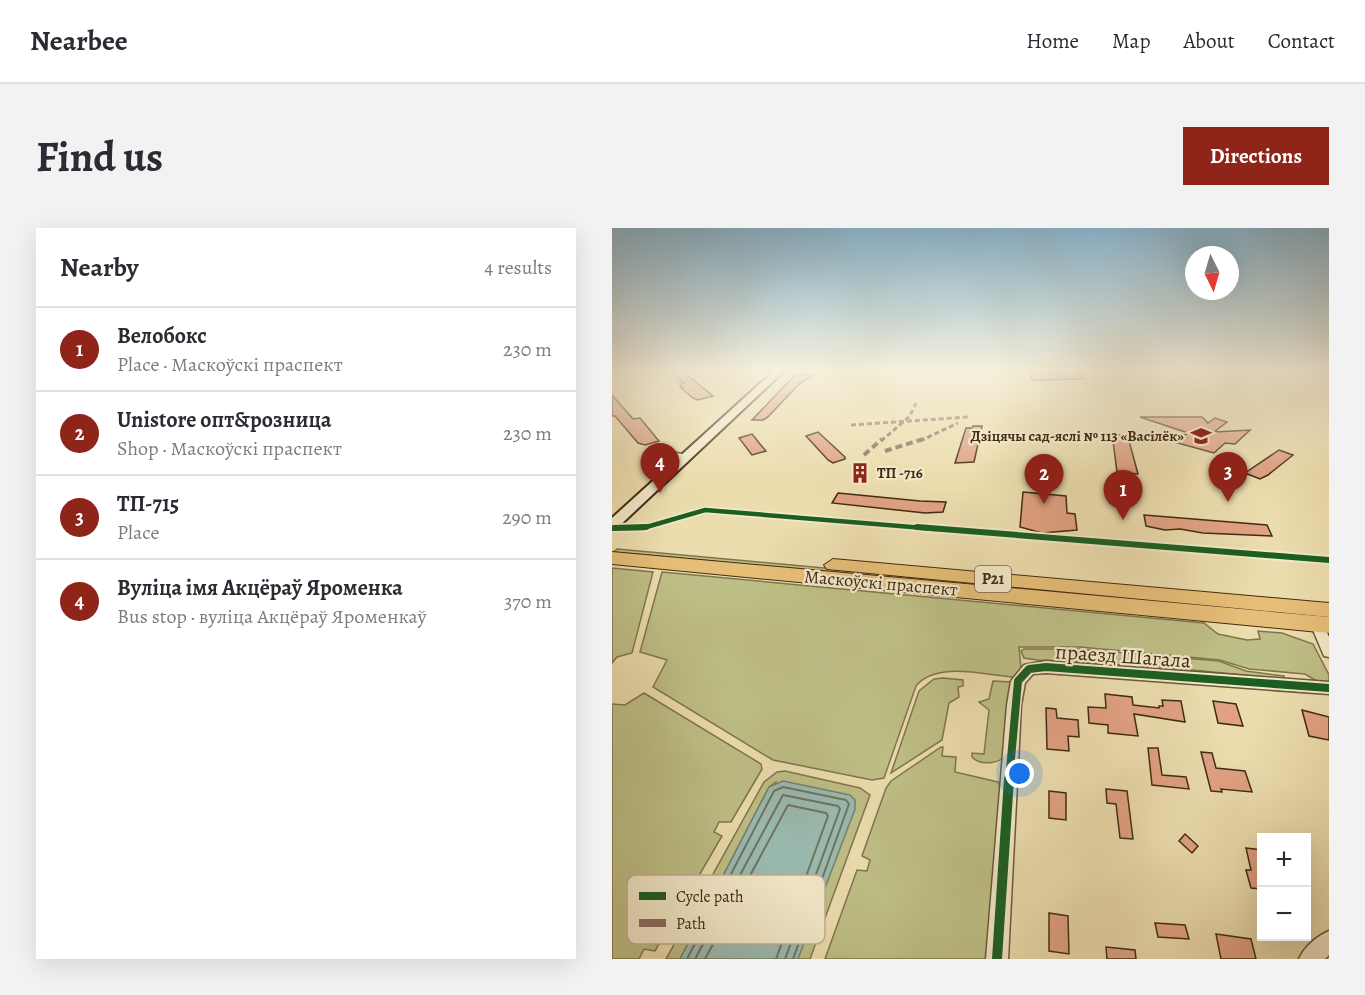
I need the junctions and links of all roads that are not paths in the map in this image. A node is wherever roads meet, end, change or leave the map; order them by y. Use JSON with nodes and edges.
{"nodes":[{"id":1,"x":738,"y":405,"type":"edge"},
{"id":2,"x":681,"y":456,"type":"junction"},
{"id":3,"x":612,"y":512,"type":"edge"},
{"id":4,"x":612,"y":525,"type":"edge"},
{"id":5,"x":612,"y":545,"type":"edge"},
{"id":6,"x":612,"y":558,"type":"edge"},
{"id":7,"x":1320,"y":616,"type":"edge"},
{"id":8,"x":1329,"y":652,"type":"edge"},
{"id":9,"x":1329,"y":688,"type":"edge"},
{"id":10,"x":1329,"y":941,"type":"edge"},
{"id":11,"x":998,"y":959,"type":"edge"},
{"id":12,"x":1310,"y":959,"type":"edge"}],
"edges":[{"from":1,"to":2,"type":"street"},
{"from":2,"to":3,"type":"street"},
{"from":2,"to":4,"type":"street"},
{"from":5,"to":7,"type":"main road","name":"Маскоўскі праспект","number":"Р21"},
{"from":6,"to":7,"type":"main road","name":"Маскоўскі праспект","number":"Р21"},
{"from":7,"to":8,"type":"street"},
{"from":9,"to":11,"type":"street","name":"праезд Шагала"},
{"from":10,"to":12,"type":"street"}]}
